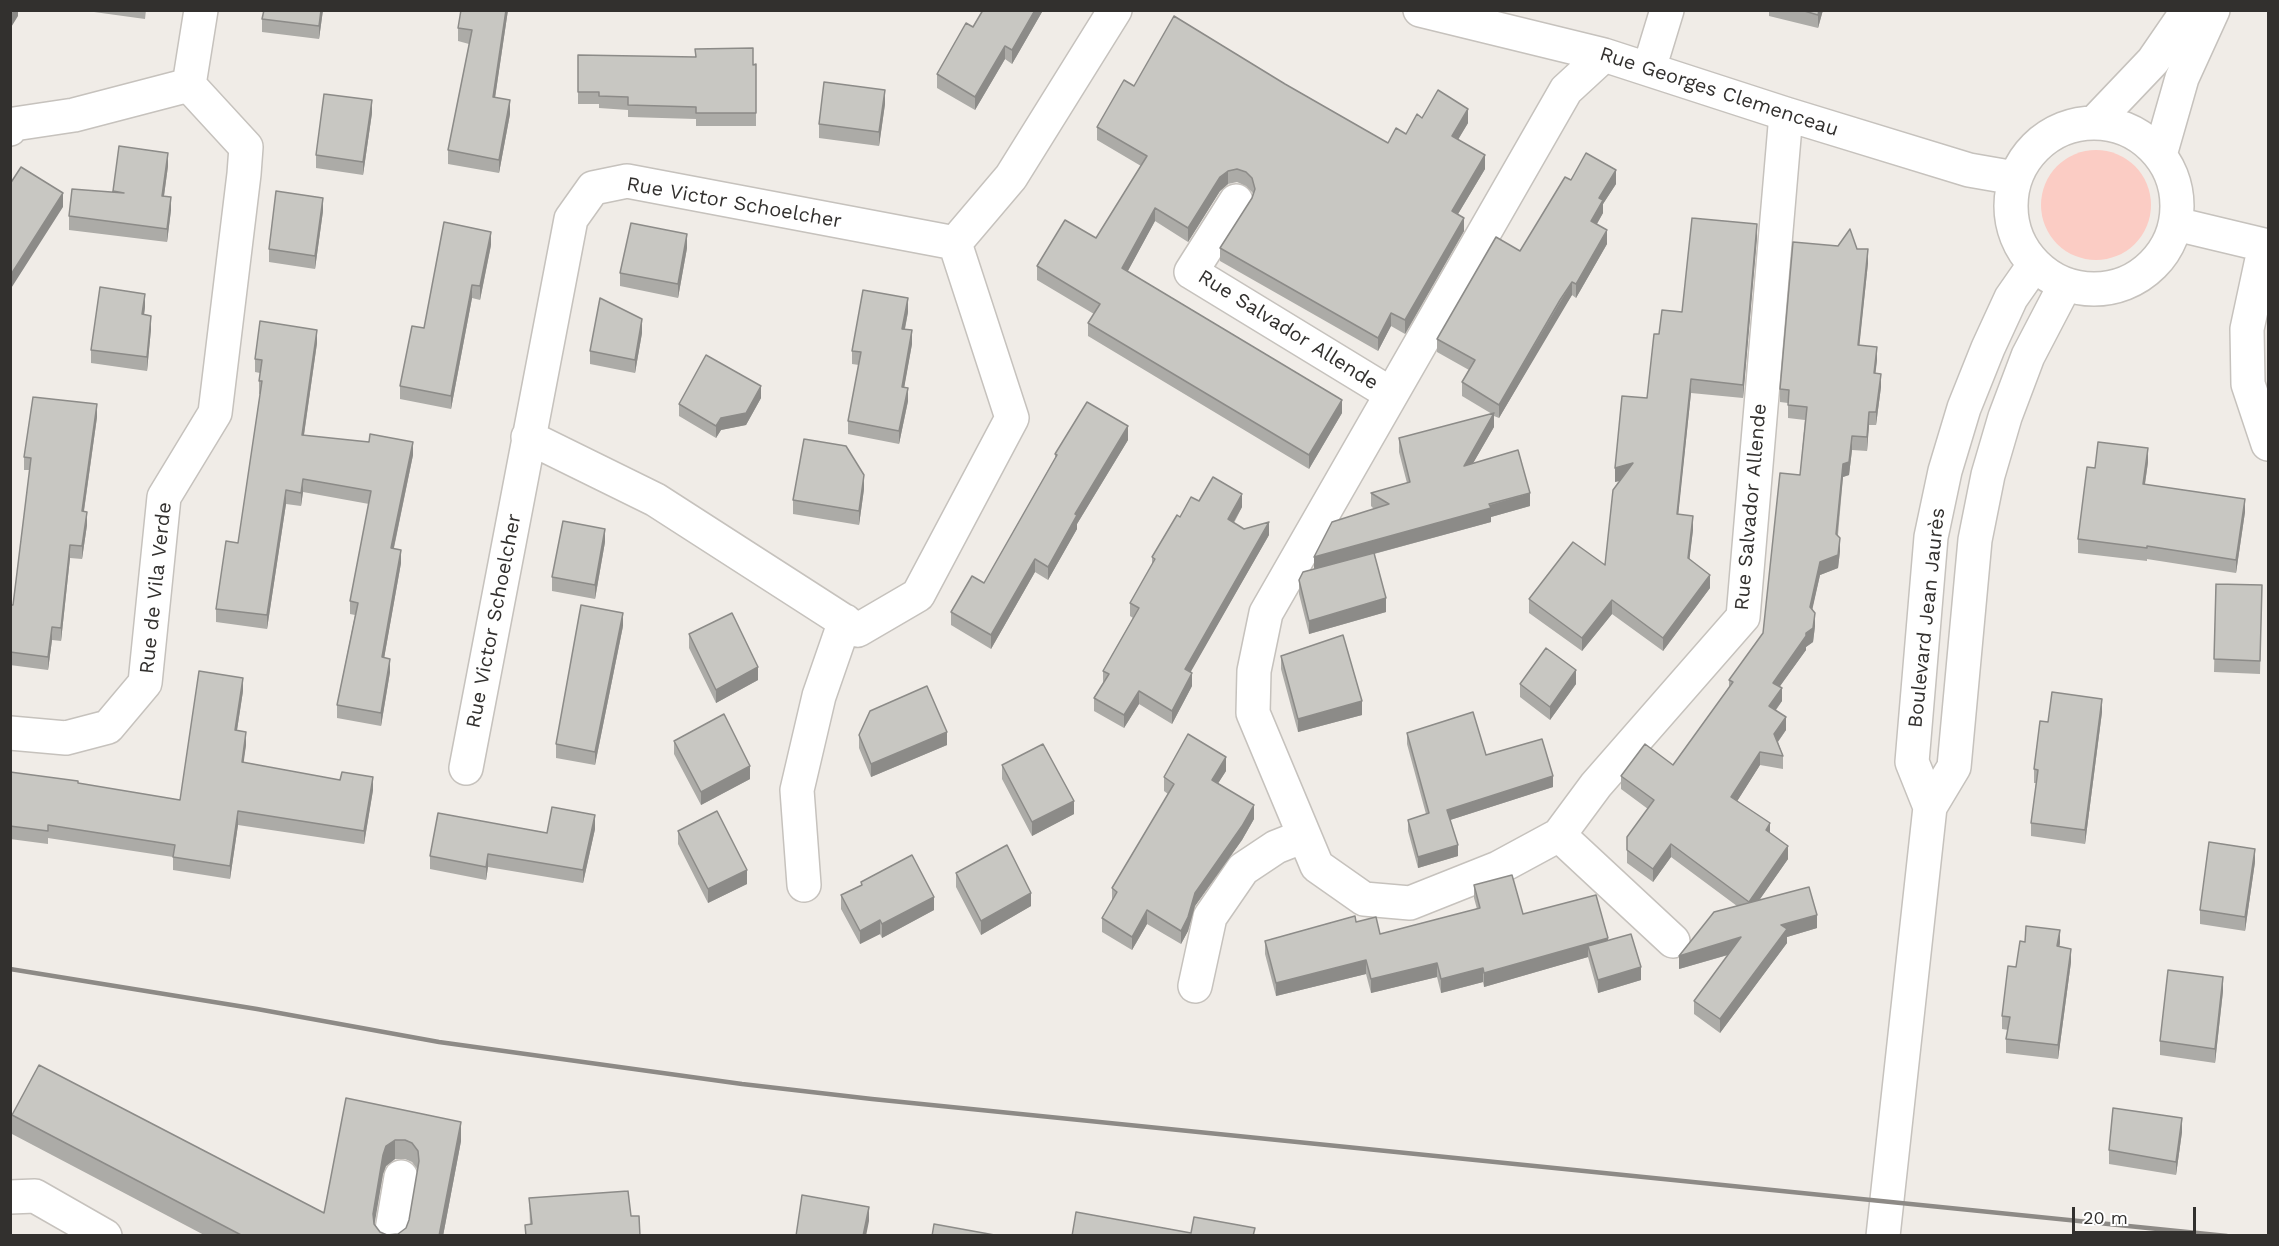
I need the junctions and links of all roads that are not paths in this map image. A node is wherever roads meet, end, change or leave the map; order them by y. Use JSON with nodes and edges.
{"nodes":[{"id":1,"x":201,"y":10,"type":"edge"},
{"id":2,"x":1115,"y":10,"type":"edge"},
{"id":3,"x":1420,"y":10,"type":"edge"},
{"id":4,"x":1667,"y":10,"type":"edge"},
{"id":5,"x":2188,"y":10,"type":"edge"},
{"id":6,"x":2213,"y":10,"type":"edge"},
{"id":7,"x":1604,"y":55,"type":"junction"},
{"id":8,"x":1649,"y":69,"type":"junction"},
{"id":9,"x":189,"y":85,"type":"junction"},
{"id":10,"x":1786,"y":114,"type":"junction"},
{"id":11,"x":2094,"y":123,"type":"junction"},
{"id":12,"x":10,"y":129,"type":"edge"},
{"id":13,"x":2160,"y":155,"type":"junction"},
{"id":14,"x":2015,"y":178,"type":"junction"},
{"id":15,"x":1236,"y":201,"type":"dead end"},
{"id":16,"x":2176,"y":224,"type":"junction"},
{"id":17,"x":955,"y":243,"type":"junction"},
{"id":18,"x":2267,"y":246,"type":"edge"},
{"id":19,"x":2034,"y":265,"type":"junction"},
{"id":20,"x":2065,"y":285,"type":"junction"},
{"id":21,"x":1391,"y":394,"type":"junction"},
{"id":22,"x":528,"y":437,"type":"junction"},
{"id":23,"x":2268,"y":444,"type":"edge"},
{"id":24,"x":845,"y":621,"type":"junction"},
{"id":25,"x":10,"y":732,"type":"edge"},
{"id":26,"x":466,"y":768,"type":"dead end"},
{"id":27,"x":1930,"y":807,"type":"junction"},
{"id":28,"x":1559,"y":835,"type":"junction"},
{"id":29,"x":1304,"y":836,"type":"junction"},
{"id":30,"x":804,"y":885,"type":"dead end"},
{"id":31,"x":1673,"y":941,"type":"dead end"},
{"id":32,"x":1195,"y":986,"type":"dead end"},
{"id":33,"x":401,"y":1177,"type":"dead end"},
{"id":34,"x":10,"y":1197,"type":"edge"},
{"id":35,"x":105,"y":1236,"type":"edge"},
{"id":36,"x":391,"y":1236,"type":"edge"},
{"id":37,"x":1883,"y":1236,"type":"edge"}],
"edges":[{"from":1,"to":9,"type":"street"},
{"from":2,"to":17,"type":"street"},
{"from":3,"to":7,"type":"street","name":"Rue Georges Clemenceau"},
{"from":4,"to":8,"type":"street"},
{"from":5,"to":11,"type":"street"},
{"from":6,"to":13,"type":"street"},
{"from":7,"to":8,"type":"street","name":"Rue Georges Clemenceau"},
{"from":7,"to":21,"type":"street","name":"Rue Salvador Allende"},
{"from":8,"to":10,"type":"street","name":"Rue Georges Clemenceau"},
{"from":9,"to":12,"type":"street"},
{"from":9,"to":25,"type":"street","name":"Rue de Vila Verde"},
{"from":10,"to":14,"type":"street","name":"Rue Georges Clemenceau"},
{"from":10,"to":28,"type":"street","name":"Rue Salvador Allende"},
{"from":11,"to":13,"type":"street"},
{"from":11,"to":14,"type":"street"},
{"from":13,"to":16,"type":"street"},
{"from":14,"to":19,"type":"street"},
{"from":15,"to":21,"type":"street","name":"Rue Salvador Allende"},
{"from":16,"to":18,"type":"street"},
{"from":16,"to":20,"type":"street"},
{"from":17,"to":22,"type":"street","name":"Rue Victor Schoelcher"},
{"from":17,"to":24,"type":"street"},
{"from":18,"to":23,"type":"street"},
{"from":19,"to":20,"type":"street"},
{"from":19,"to":27,"type":"street","name":"Boulevard Jean Jaurès"},
{"from":20,"to":27,"type":"street","name":"Boulevard Jean Jaurès"},
{"from":21,"to":29,"type":"street","name":"Rue Salvador Allende"},
{"from":22,"to":24,"type":"street"},
{"from":22,"to":26,"type":"street","name":"Rue Victor Schoelcher"},
{"from":24,"to":30,"type":"street"},
{"from":27,"to":37,"type":"street","name":"Boulevard Jean Jaurès"},
{"from":28,"to":29,"type":"street","name":"Rue Salvador Allende"},
{"from":28,"to":31,"type":"street"},
{"from":29,"to":32,"type":"street"},
{"from":33,"to":36,"type":"street"},
{"from":34,"to":35,"type":"street"}]}
